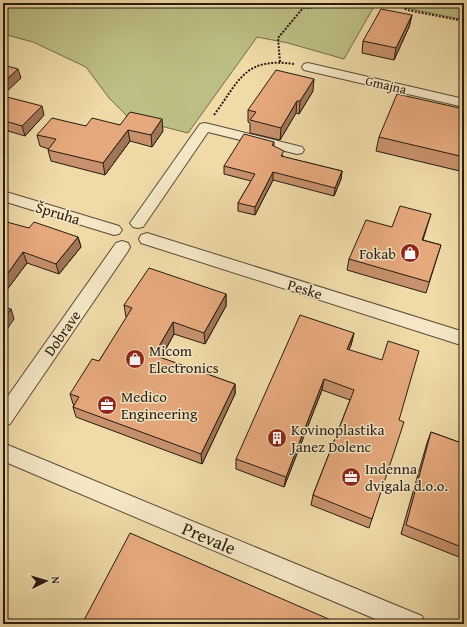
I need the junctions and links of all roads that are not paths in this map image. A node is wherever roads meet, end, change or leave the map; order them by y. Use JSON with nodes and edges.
{"nodes":[{"id":1,"x":308,"y":67,"type":"road end"},
{"id":2,"x":464,"y":103,"type":"edge"},
{"id":3,"x":297,"y":150,"type":"dead end"},
{"id":4,"x":3,"y":196,"type":"edge"},
{"id":5,"x":138,"y":223,"type":"junction"},
{"id":6,"x":114,"y":230,"type":"junction"},
{"id":7,"x":147,"y":239,"type":"junction"},
{"id":8,"x":122,"y":247,"type":"junction"},
{"id":9,"x":464,"y":339,"type":"edge"},
{"id":10,"x":3,"y":418,"type":"edge"},
{"id":11,"x":3,"y":452,"type":"edge"},
{"id":12,"x":414,"y":624,"type":"edge"}],
"edges":[{"from":1,"to":2,"type":"street","name":"Gmajna"},
{"from":3,"to":5,"type":"street"},
{"from":4,"to":6,"type":"street","name":"Špruha"},
{"from":5,"to":6,"type":"street"},
{"from":5,"to":7,"type":"street"},
{"from":6,"to":8,"type":"street"},
{"from":7,"to":8,"type":"street"},
{"from":7,"to":9,"type":"street","name":"Peske"},
{"from":8,"to":10,"type":"street","name":"Dobrave"},
{"from":11,"to":12,"type":"street","name":"Prevale"}]}
